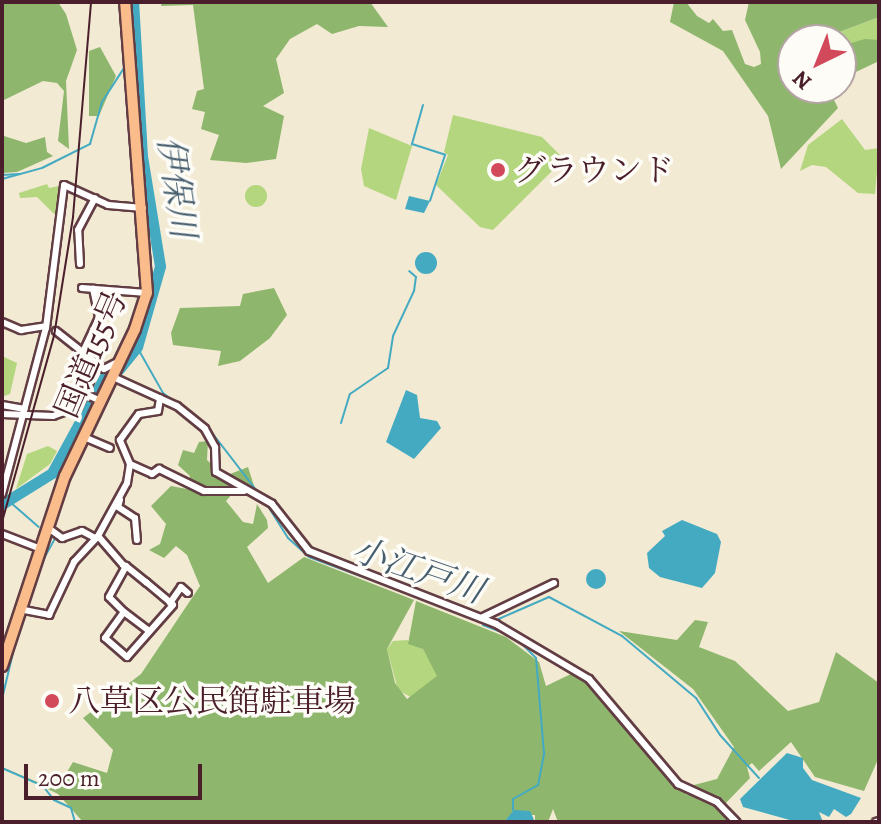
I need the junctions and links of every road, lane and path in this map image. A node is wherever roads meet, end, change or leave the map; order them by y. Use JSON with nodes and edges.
{"nodes":[{"id":1,"x":125,"y":2,"type":"edge"},
{"id":2,"x":95,"y":198,"type":"junction"},
{"id":3,"x":143,"y":208,"type":"junction"},
{"id":4,"x":80,"y":264,"type":"dead end"},
{"id":5,"x":82,"y":288,"type":"dead end"},
{"id":6,"x":93,"y":289,"type":"junction"},
{"id":7,"x":147,"y":293,"type":"junction"},
{"id":8,"x":2,"y":322,"type":"edge"},
{"id":9,"x":46,"y":326,"type":"junction"},
{"id":10,"x":56,"y":331,"type":"dead end"},
{"id":11,"x":83,"y":352,"type":"junction"},
{"id":12,"x":121,"y":361,"type":"junction"},
{"id":13,"x":113,"y":377,"type":"junction"},
{"id":14,"x":90,"y":381,"type":"dead end"},
{"id":15,"x":74,"y":389,"type":"dead end"},
{"id":16,"x":92,"y":398,"type":"junction"},
{"id":17,"x":160,"y":398,"type":"junction"},
{"id":18,"x":2,"y":405,"type":"edge"},
{"id":19,"x":25,"y":409,"type":"junction"},
{"id":20,"x":2,"y":414,"type":"edge"},
{"id":21,"x":23,"y":417,"type":"junction"},
{"id":22,"x":83,"y":436,"type":"junction"},
{"id":23,"x":110,"y":448,"type":"dead end"},
{"id":24,"x":130,"y":464,"type":"junction"},
{"id":25,"x":244,"y":491,"type":"junction"},
{"id":26,"x":2,"y":494,"type":"edge"},
{"id":27,"x":120,"y":497,"type":"junction"},
{"id":28,"x":47,"y":527,"type":"junction"},
{"id":29,"x":2,"y":534,"type":"edge"},
{"id":30,"x":96,"y":537,"type":"junction"},
{"id":31,"x":137,"y":540,"type":"dead end"},
{"id":32,"x":38,"y":548,"type":"junction"},
{"id":33,"x":126,"y":566,"type":"junction"},
{"id":34,"x":554,"y":583,"type":"dead end"},
{"id":35,"x":188,"y":593,"type":"dead end"},
{"id":36,"x":170,"y":603,"type":"junction"},
{"id":37,"x":22,"y":610,"type":"junction"},
{"id":38,"x":124,"y":612,"type":"junction"},
{"id":39,"x":483,"y":619,"type":"junction"},
{"id":40,"x":148,"y":630,"type":"junction"},
{"id":41,"x":2,"y":666,"type":"edge"},
{"id":42,"x":736,"y":822,"type":"edge"}],
"edges":[{"from":1,"to":3,"type":"highway","name":"国道155号"},
{"from":2,"to":3,"type":"street"},
{"from":2,"to":4,"type":"street"},
{"from":2,"to":9,"type":"street"},
{"from":3,"to":7,"type":"highway","name":"国道155号"},
{"from":5,"to":6,"type":"street"},
{"from":6,"to":7,"type":"street"},
{"from":6,"to":11,"type":"street"},
{"from":7,"to":12,"type":"highway","name":"国道155号"},
{"from":8,"to":9,"type":"street"},
{"from":9,"to":19,"type":"street"},
{"from":10,"to":11,"type":"street"},
{"from":11,"to":12,"type":"street"},
{"from":12,"to":13,"type":"highway","name":"国道155号"},
{"from":13,"to":16,"type":"highway","name":"国道155号"},
{"from":13,"to":17,"type":"street"},
{"from":14,"to":16,"type":"street"},
{"from":15,"to":16,"type":"street"},
{"from":16,"to":21,"type":"street"},
{"from":16,"to":22,"type":"highway","name":"国道155号"},
{"from":17,"to":24,"type":"street"},
{"from":17,"to":25,"type":"street"},
{"from":18,"to":19,"type":"street"},
{"from":19,"to":21,"type":"street"},
{"from":20,"to":21,"type":"street"},
{"from":21,"to":26,"type":"street"},
{"from":22,"to":23,"type":"street"},
{"from":22,"to":28,"type":"highway","name":"国道155号"},
{"from":24,"to":25,"type":"street"},
{"from":24,"to":27,"type":"street"},
{"from":25,"to":39,"type":"street"},
{"from":27,"to":30,"type":"street"},
{"from":27,"to":31,"type":"street"},
{"from":28,"to":30,"type":"street"},
{"from":28,"to":32,"type":"highway","name":"国道155号"},
{"from":29,"to":32,"type":"street"},
{"from":30,"to":33,"type":"street"},
{"from":30,"to":37,"type":"street"},
{"from":32,"to":37,"type":"highway","name":"国道155号"},
{"from":33,"to":36,"type":"street"},
{"from":33,"to":38,"type":"street"},
{"from":34,"to":39,"type":"street"},
{"from":35,"to":36,"type":"street"},
{"from":36,"to":40,"type":"street"},
{"from":37,"to":41,"type":"highway","name":"国道155号"},
{"from":38,"to":40,"type":"street"},
{"from":38,"to":40,"type":"street"},
{"from":39,"to":42,"type":"street"}]}
